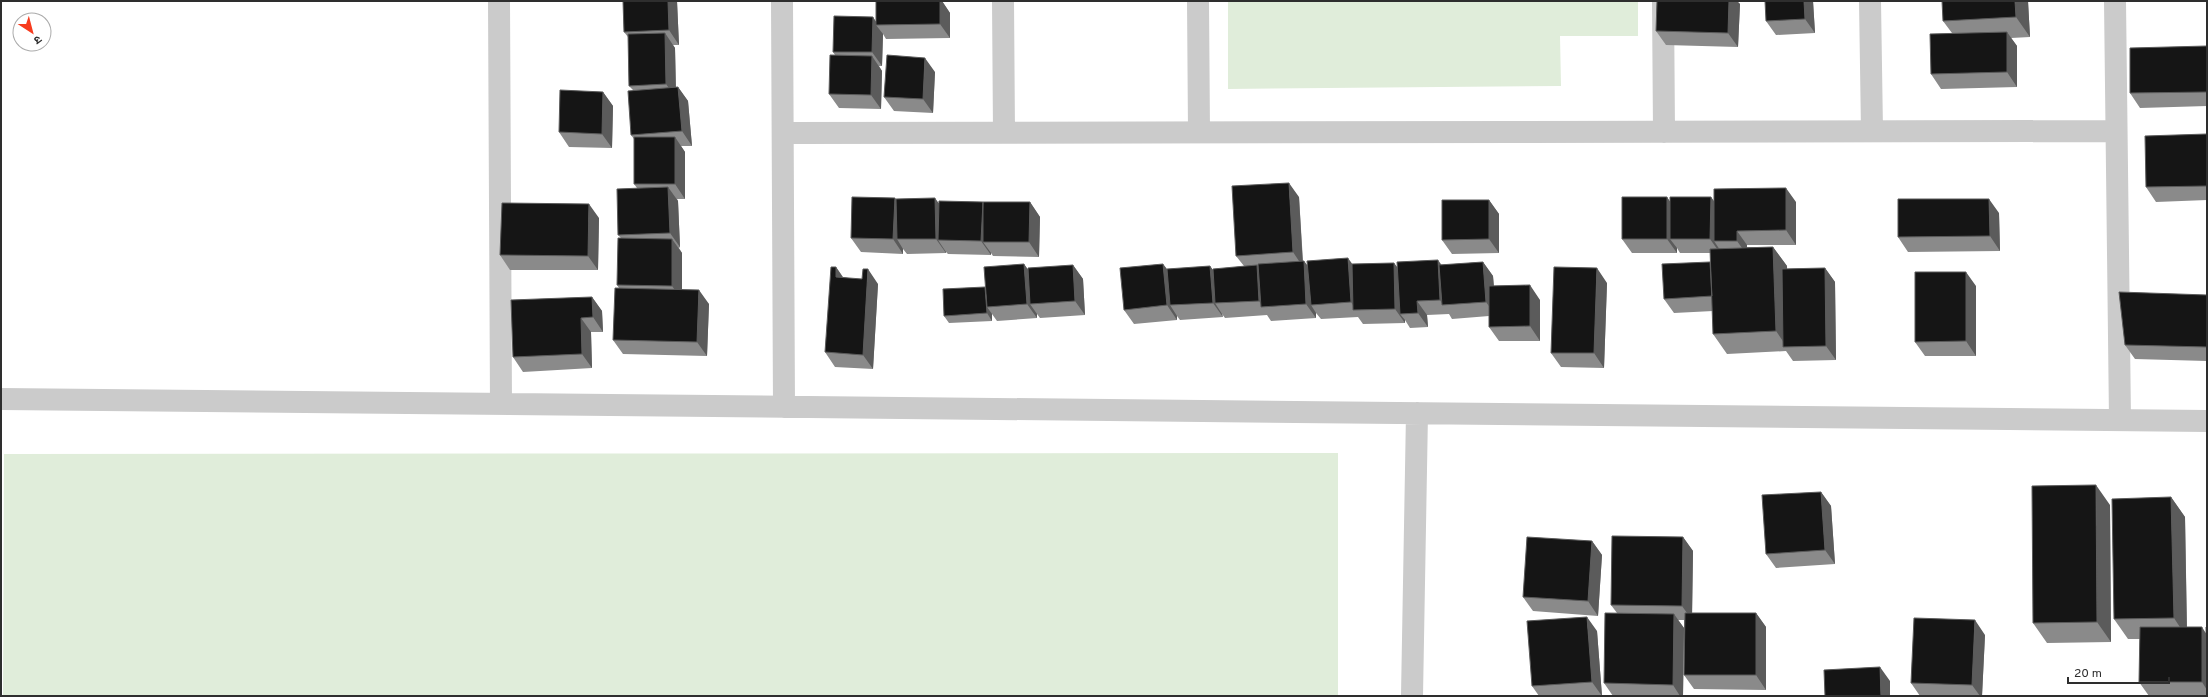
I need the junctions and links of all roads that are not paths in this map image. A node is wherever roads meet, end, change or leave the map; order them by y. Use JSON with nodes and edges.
{"nodes":[{"id":1,"x":499,"y":1,"type":"edge"},
{"id":2,"x":782,"y":1,"type":"edge"},
{"id":3,"x":1003,"y":1,"type":"edge"},
{"id":4,"x":1198,"y":1,"type":"edge"},
{"id":5,"x":1663,"y":1,"type":"edge"},
{"id":6,"x":1870,"y":1,"type":"edge"},
{"id":7,"x":2115,"y":1,"type":"edge"},
{"id":8,"x":1872,"y":131,"type":"junction"},
{"id":9,"x":2116,"y":131,"type":"junction"},
{"id":10,"x":1199,"y":132,"type":"junction"},
{"id":11,"x":1664,"y":132,"type":"junction"},
{"id":12,"x":783,"y":133,"type":"junction"},
{"id":13,"x":1004,"y":133,"type":"junction"},
{"id":14,"x":1,"y":399,"type":"edge"},
{"id":15,"x":501,"y":404,"type":"junction"},
{"id":16,"x":784,"y":407,"type":"junction"},
{"id":17,"x":1416,"y":413,"type":"junction"},
{"id":18,"x":2120,"y":420,"type":"junction"},
{"id":19,"x":2207,"y":420,"type":"edge"},
{"id":20,"x":1412,"y":696,"type":"edge"}],
"edges":[{"from":1,"to":15,"type":"street"},
{"from":2,"to":12,"type":"street"},
{"from":3,"to":13,"type":"street"},
{"from":4,"to":10,"type":"street"},
{"from":5,"to":11,"type":"street"},
{"from":6,"to":8,"type":"street"},
{"from":7,"to":9,"type":"street"},
{"from":8,"to":9,"type":"street"},
{"from":8,"to":11,"type":"street"},
{"from":9,"to":18,"type":"street"},
{"from":10,"to":11,"type":"street"},
{"from":10,"to":13,"type":"street"},
{"from":12,"to":13,"type":"street"},
{"from":12,"to":16,"type":"street"},
{"from":14,"to":15,"type":"street"},
{"from":15,"to":16,"type":"street"},
{"from":16,"to":17,"type":"street"},
{"from":17,"to":18,"type":"street"},
{"from":17,"to":20,"type":"street"},
{"from":18,"to":19,"type":"street"}]}
